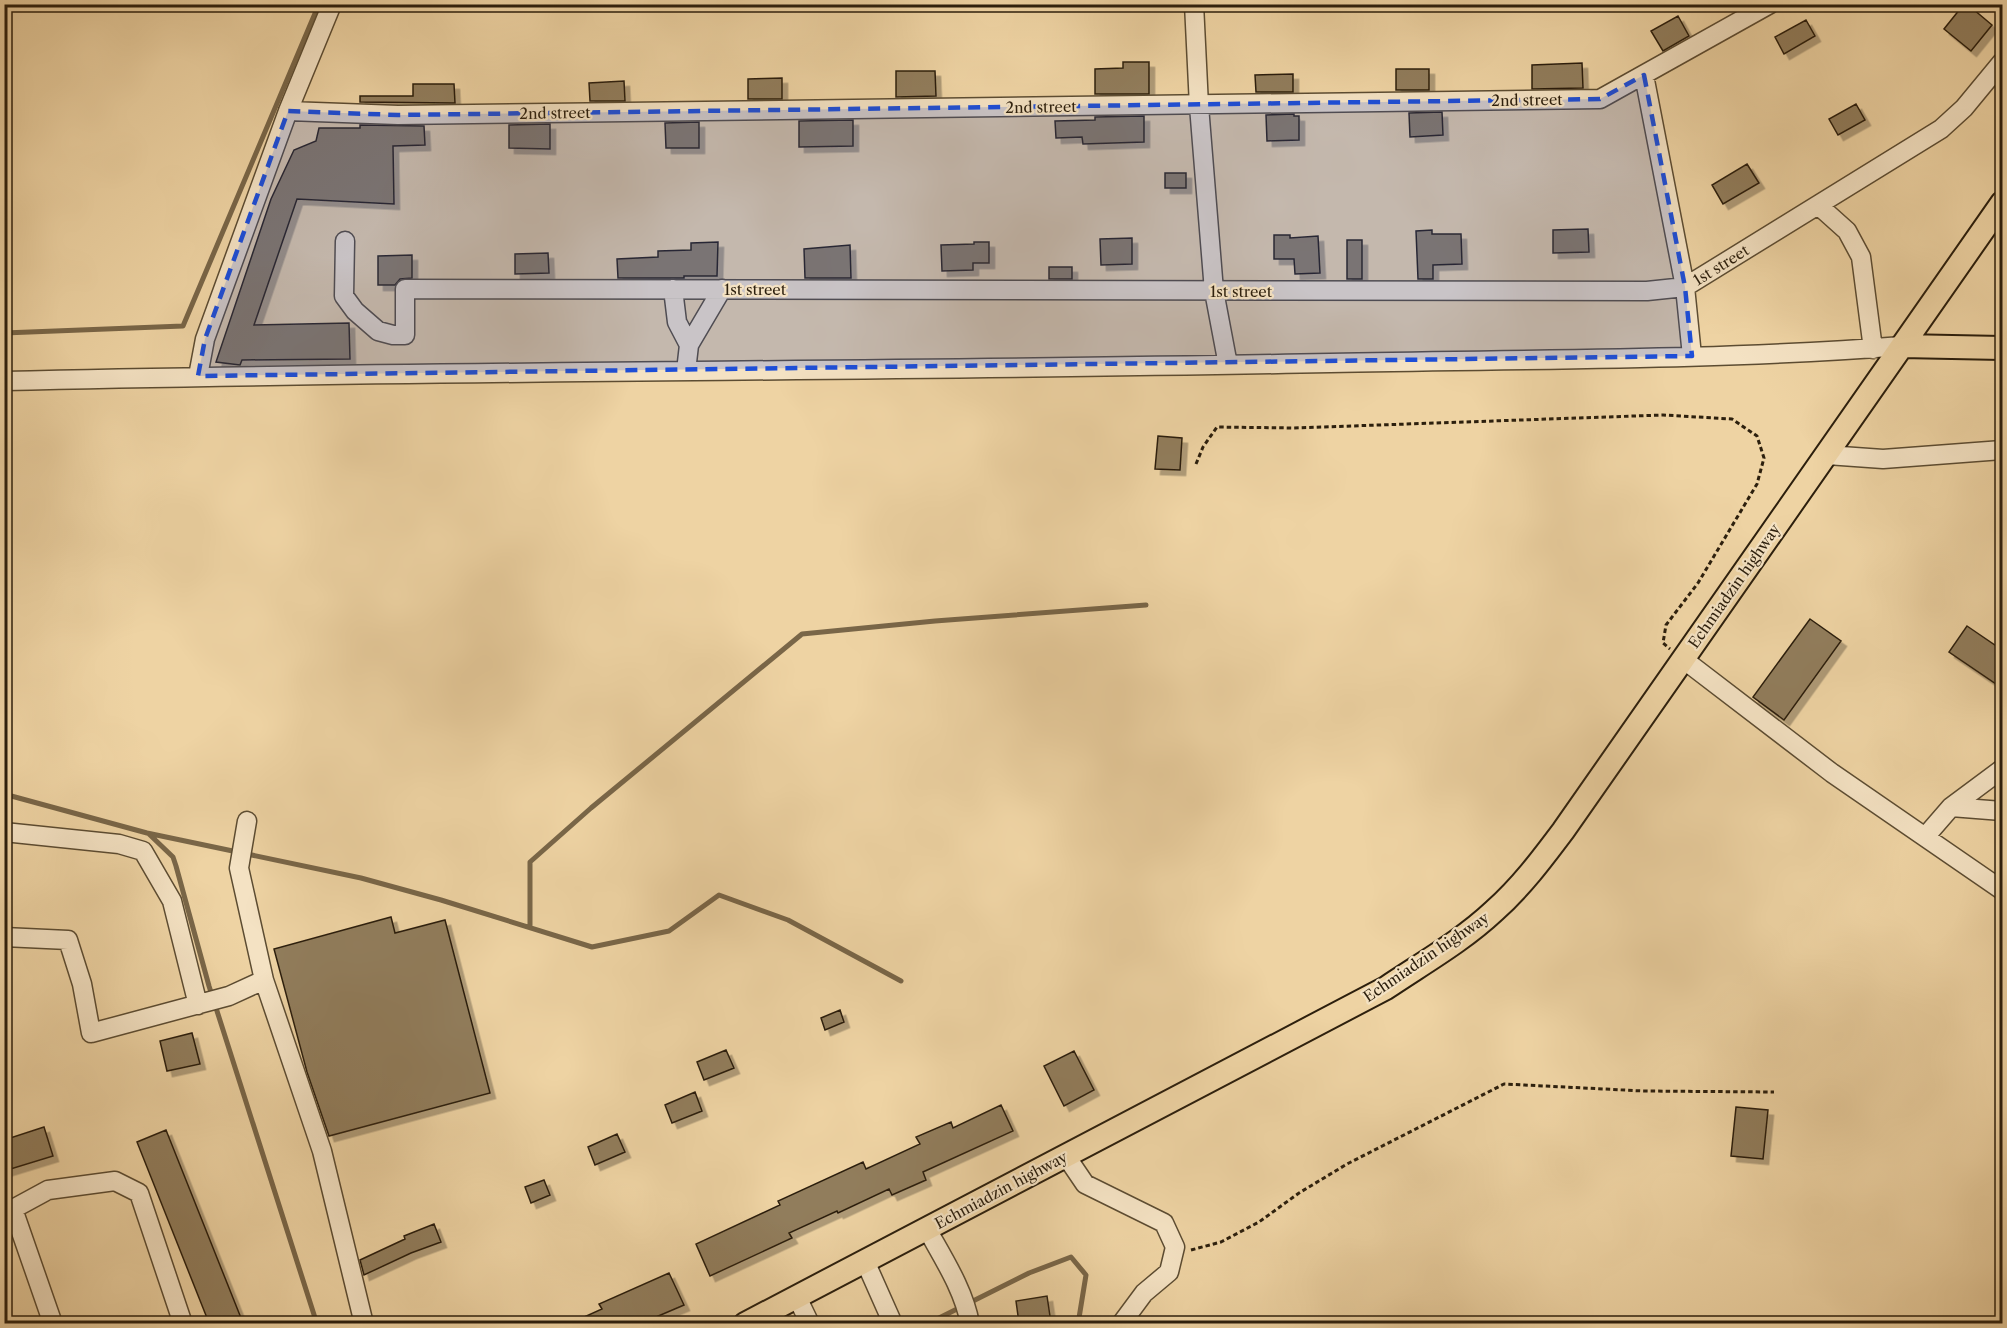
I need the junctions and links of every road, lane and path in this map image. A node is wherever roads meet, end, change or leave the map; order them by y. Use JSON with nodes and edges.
{"nodes":[{"id":1,"x":332,"y":4,"type":"edge"},
{"id":2,"x":1194,"y":4,"type":"edge"},
{"id":3,"x":1770,"y":4,"type":"edge"},
{"id":4,"x":2002,"y":62,"type":"edge"},
{"id":5,"x":1644,"y":75,"type":"junction"},
{"id":6,"x":1199,"y":106,"type":"junction"},
{"id":7,"x":288,"y":111,"type":"junction"},
{"id":8,"x":2002,"y":203,"type":"edge"},
{"id":9,"x":1818,"y":205,"type":"junction"},
{"id":10,"x":345,"y":241,"type":"dead end"},
{"id":11,"x":1685,"y":287,"type":"junction"},
{"id":12,"x":674,"y":289,"type":"junction"},
{"id":13,"x":722,"y":289,"type":"junction"},
{"id":14,"x":1214,"y":291,"type":"junction"},
{"id":15,"x":689,"y":345,"type":"junction"},
{"id":16,"x":2002,"y":348,"type":"edge"},
{"id":17,"x":1873,"y":349,"type":"junction"},
{"id":18,"x":1896,"y":355,"type":"junction"},
{"id":19,"x":1692,"y":356,"type":"junction"},
{"id":20,"x":1228,"y":365,"type":"junction"},
{"id":21,"x":686,"y":371,"type":"junction"},
{"id":22,"x":198,"y":376,"type":"junction"},
{"id":23,"x":4,"y":381,"type":"edge"},
{"id":24,"x":2002,"y":450,"type":"edge"},
{"id":25,"x":1827,"y":454,"type":"junction"},
{"id":26,"x":1196,"y":464,"type":"dead end"},
{"id":27,"x":1683,"y":659,"type":"junction"},
{"id":28,"x":2002,"y":769,"type":"edge"},
{"id":29,"x":1951,"y":807,"type":"junction"},
{"id":30,"x":2002,"y":811,"type":"edge"},
{"id":31,"x":246,"y":829,"type":"dead end"},
{"id":32,"x":4,"y":832,"type":"edge"},
{"id":33,"x":1925,"y":837,"type":"junction"},
{"id":34,"x":2002,"y":890,"type":"edge"},
{"id":35,"x":4,"y":937,"type":"edge"},
{"id":36,"x":264,"y":980,"type":"junction"},
{"id":37,"x":198,"y":1005,"type":"junction"},
{"id":38,"x":1774,"y":1092,"type":"dead end"},
{"id":39,"x":1066,"y":1156,"type":"junction"},
{"id":40,"x":927,"y":1229,"type":"junction"},
{"id":41,"x":1175,"y":1247,"type":"junction"},
{"id":42,"x":865,"y":1261,"type":"junction"},
{"id":43,"x":797,"y":1297,"type":"junction"},
{"id":44,"x":969,"y":1319,"type":"edge"},
{"id":45,"x":53,"y":1323,"type":"edge"},
{"id":46,"x":183,"y":1323,"type":"edge"},
{"id":47,"x":364,"y":1323,"type":"edge"},
{"id":48,"x":745,"y":1323,"type":"edge"},
{"id":49,"x":810,"y":1323,"type":"edge"},
{"id":50,"x":893,"y":1323,"type":"edge"},
{"id":51,"x":1121,"y":1323,"type":"edge"}],
"edges":[{"from":1,"to":7,"type":"street"},
{"from":2,"to":6,"type":"street"},
{"from":3,"to":5,"type":"street","name":"2nd street"},
{"from":4,"to":9,"type":"street","name":"1st street"},
{"from":5,"to":6,"type":"street","name":"2nd street"},
{"from":5,"to":11,"type":"street"},
{"from":6,"to":7,"type":"street","name":"2nd street"},
{"from":6,"to":14,"type":"street"},
{"from":7,"to":22,"type":"street"},
{"from":8,"to":18,"type":"main road","name":"Echmiadzin highway"},
{"from":9,"to":11,"type":"street","name":"1st street"},
{"from":9,"to":17,"type":"street"},
{"from":10,"to":12,"type":"street","name":"1st street"},
{"from":11,"to":14,"type":"street","name":"1st street"},
{"from":11,"to":19,"type":"street"},
{"from":12,"to":13,"type":"street","name":"1st street"},
{"from":12,"to":15,"type":"street"},
{"from":13,"to":14,"type":"street","name":"1st street"},
{"from":13,"to":15,"type":"street"},
{"from":14,"to":20,"type":"street"},
{"from":15,"to":21,"type":"street"},
{"from":16,"to":18,"type":"main road"},
{"from":17,"to":18,"type":"street"},
{"from":17,"to":19,"type":"street"},
{"from":18,"to":25,"type":"main road","name":"Echmiadzin highway"},
{"from":19,"to":20,"type":"street"},
{"from":20,"to":21,"type":"street"},
{"from":21,"to":22,"type":"street"},
{"from":22,"to":23,"type":"street"},
{"from":24,"to":25,"type":"street"},
{"from":25,"to":27,"type":"main road","name":"Echmiadzin highway"},
{"from":26,"to":27,"type":"path"},
{"from":27,"to":33,"type":"street"},
{"from":27,"to":39,"type":"main road","name":"Echmiadzin highway"},
{"from":28,"to":29,"type":"street"},
{"from":29,"to":30,"type":"street"},
{"from":29,"to":33,"type":"street"},
{"from":31,"to":36,"type":"street"},
{"from":32,"to":37,"type":"street"},
{"from":33,"to":34,"type":"street"},
{"from":35,"to":37,"type":"street"},
{"from":36,"to":37,"type":"street"},
{"from":36,"to":47,"type":"street"},
{"from":38,"to":41,"type":"path"},
{"from":39,"to":40,"type":"main road","name":"Echmiadzin highway"},
{"from":39,"to":41,"type":"street"},
{"from":40,"to":42,"type":"main road","name":"Echmiadzin highway"},
{"from":40,"to":44,"type":"street"},
{"from":41,"to":51,"type":"street"},
{"from":42,"to":43,"type":"main road","name":"Echmiadzin highway"},
{"from":42,"to":50,"type":"street"},
{"from":43,"to":48,"type":"main road","name":"Echmiadzin highway"},
{"from":43,"to":49,"type":"street"},
{"from":45,"to":46,"type":"street"}]}
